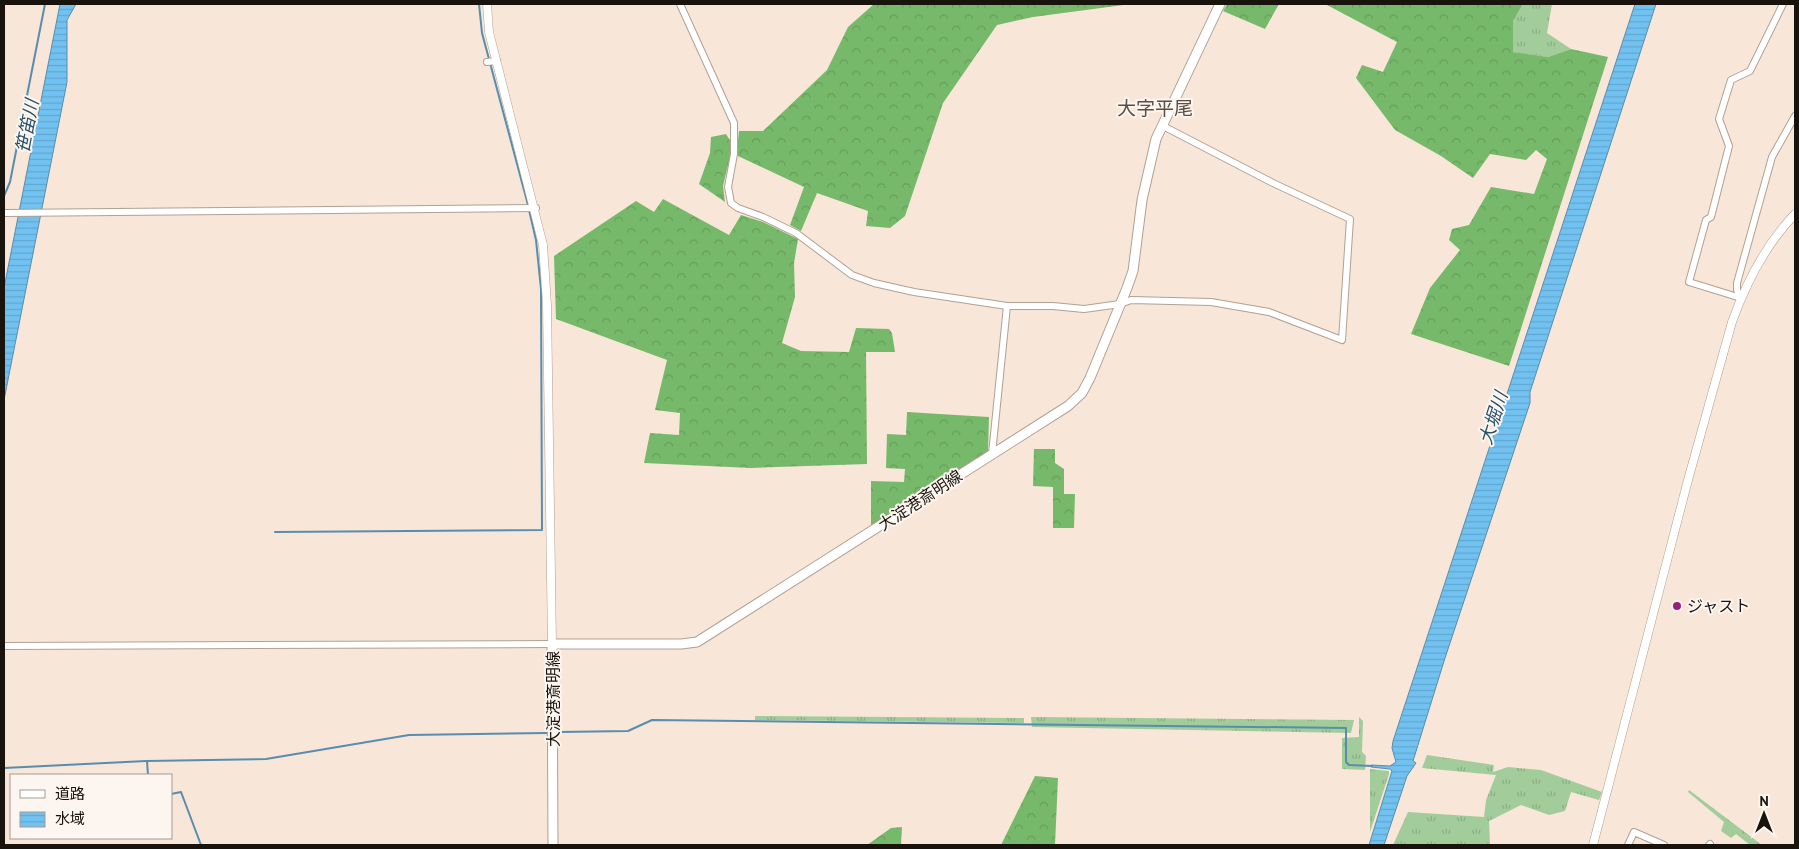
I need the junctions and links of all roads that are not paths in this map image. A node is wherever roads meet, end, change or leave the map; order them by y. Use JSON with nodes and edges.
{"nodes":[{"id":1,"x":487,"y":4,"type":"edge"},
{"id":2,"x":680,"y":4,"type":"edge"},
{"id":3,"x":1220,"y":4,"type":"edge"},
{"id":4,"x":1783,"y":4,"type":"edge"},
{"id":5,"x":1795,"y":116,"type":"edge"},
{"id":6,"x":1163,"y":126,"type":"junction"},
{"id":7,"x":531,"y":208,"type":"junction"},
{"id":8,"x":5,"y":213,"type":"edge"},
{"id":9,"x":1795,"y":214,"type":"edge"},
{"id":10,"x":1741,"y":298,"type":"junction"},
{"id":11,"x":1120,"y":304,"type":"junction"},
{"id":12,"x":1007,"y":306,"type":"junction"},
{"id":13,"x":992,"y":454,"type":"junction"},
{"id":14,"x":552,"y":644,"type":"junction"},
{"id":15,"x":4,"y":646,"type":"edge"},
{"id":16,"x":553,"y":845,"type":"edge"},
{"id":17,"x":1593,"y":845,"type":"edge"},
{"id":18,"x":1628,"y":845,"type":"edge"},
{"id":19,"x":1664,"y":845,"type":"edge"}],
"edges":[{"from":1,"to":7,"type":"street"},
{"from":2,"to":12,"type":"street"},
{"from":3,"to":6,"type":"main road","name":"大淀港斎明線"},
{"from":4,"to":10,"type":"street"},
{"from":5,"to":10,"type":"street"},
{"from":6,"to":11,"type":"main road","name":"大淀港斎明線"},
{"from":6,"to":11,"type":"street"},
{"from":7,"to":8,"type":"street"},
{"from":7,"to":14,"type":"street"},
{"from":9,"to":10,"type":"street"},
{"from":10,"to":17,"type":"street"},
{"from":11,"to":12,"type":"street"},
{"from":11,"to":13,"type":"main road","name":"大淀港斎明線"},
{"from":12,"to":13,"type":"street"},
{"from":13,"to":14,"type":"main road","name":"大淀港斎明線"},
{"from":14,"to":15,"type":"street"},
{"from":14,"to":16,"type":"main road","name":"大淀港斎明線"},
{"from":18,"to":19,"type":"street"}]}
